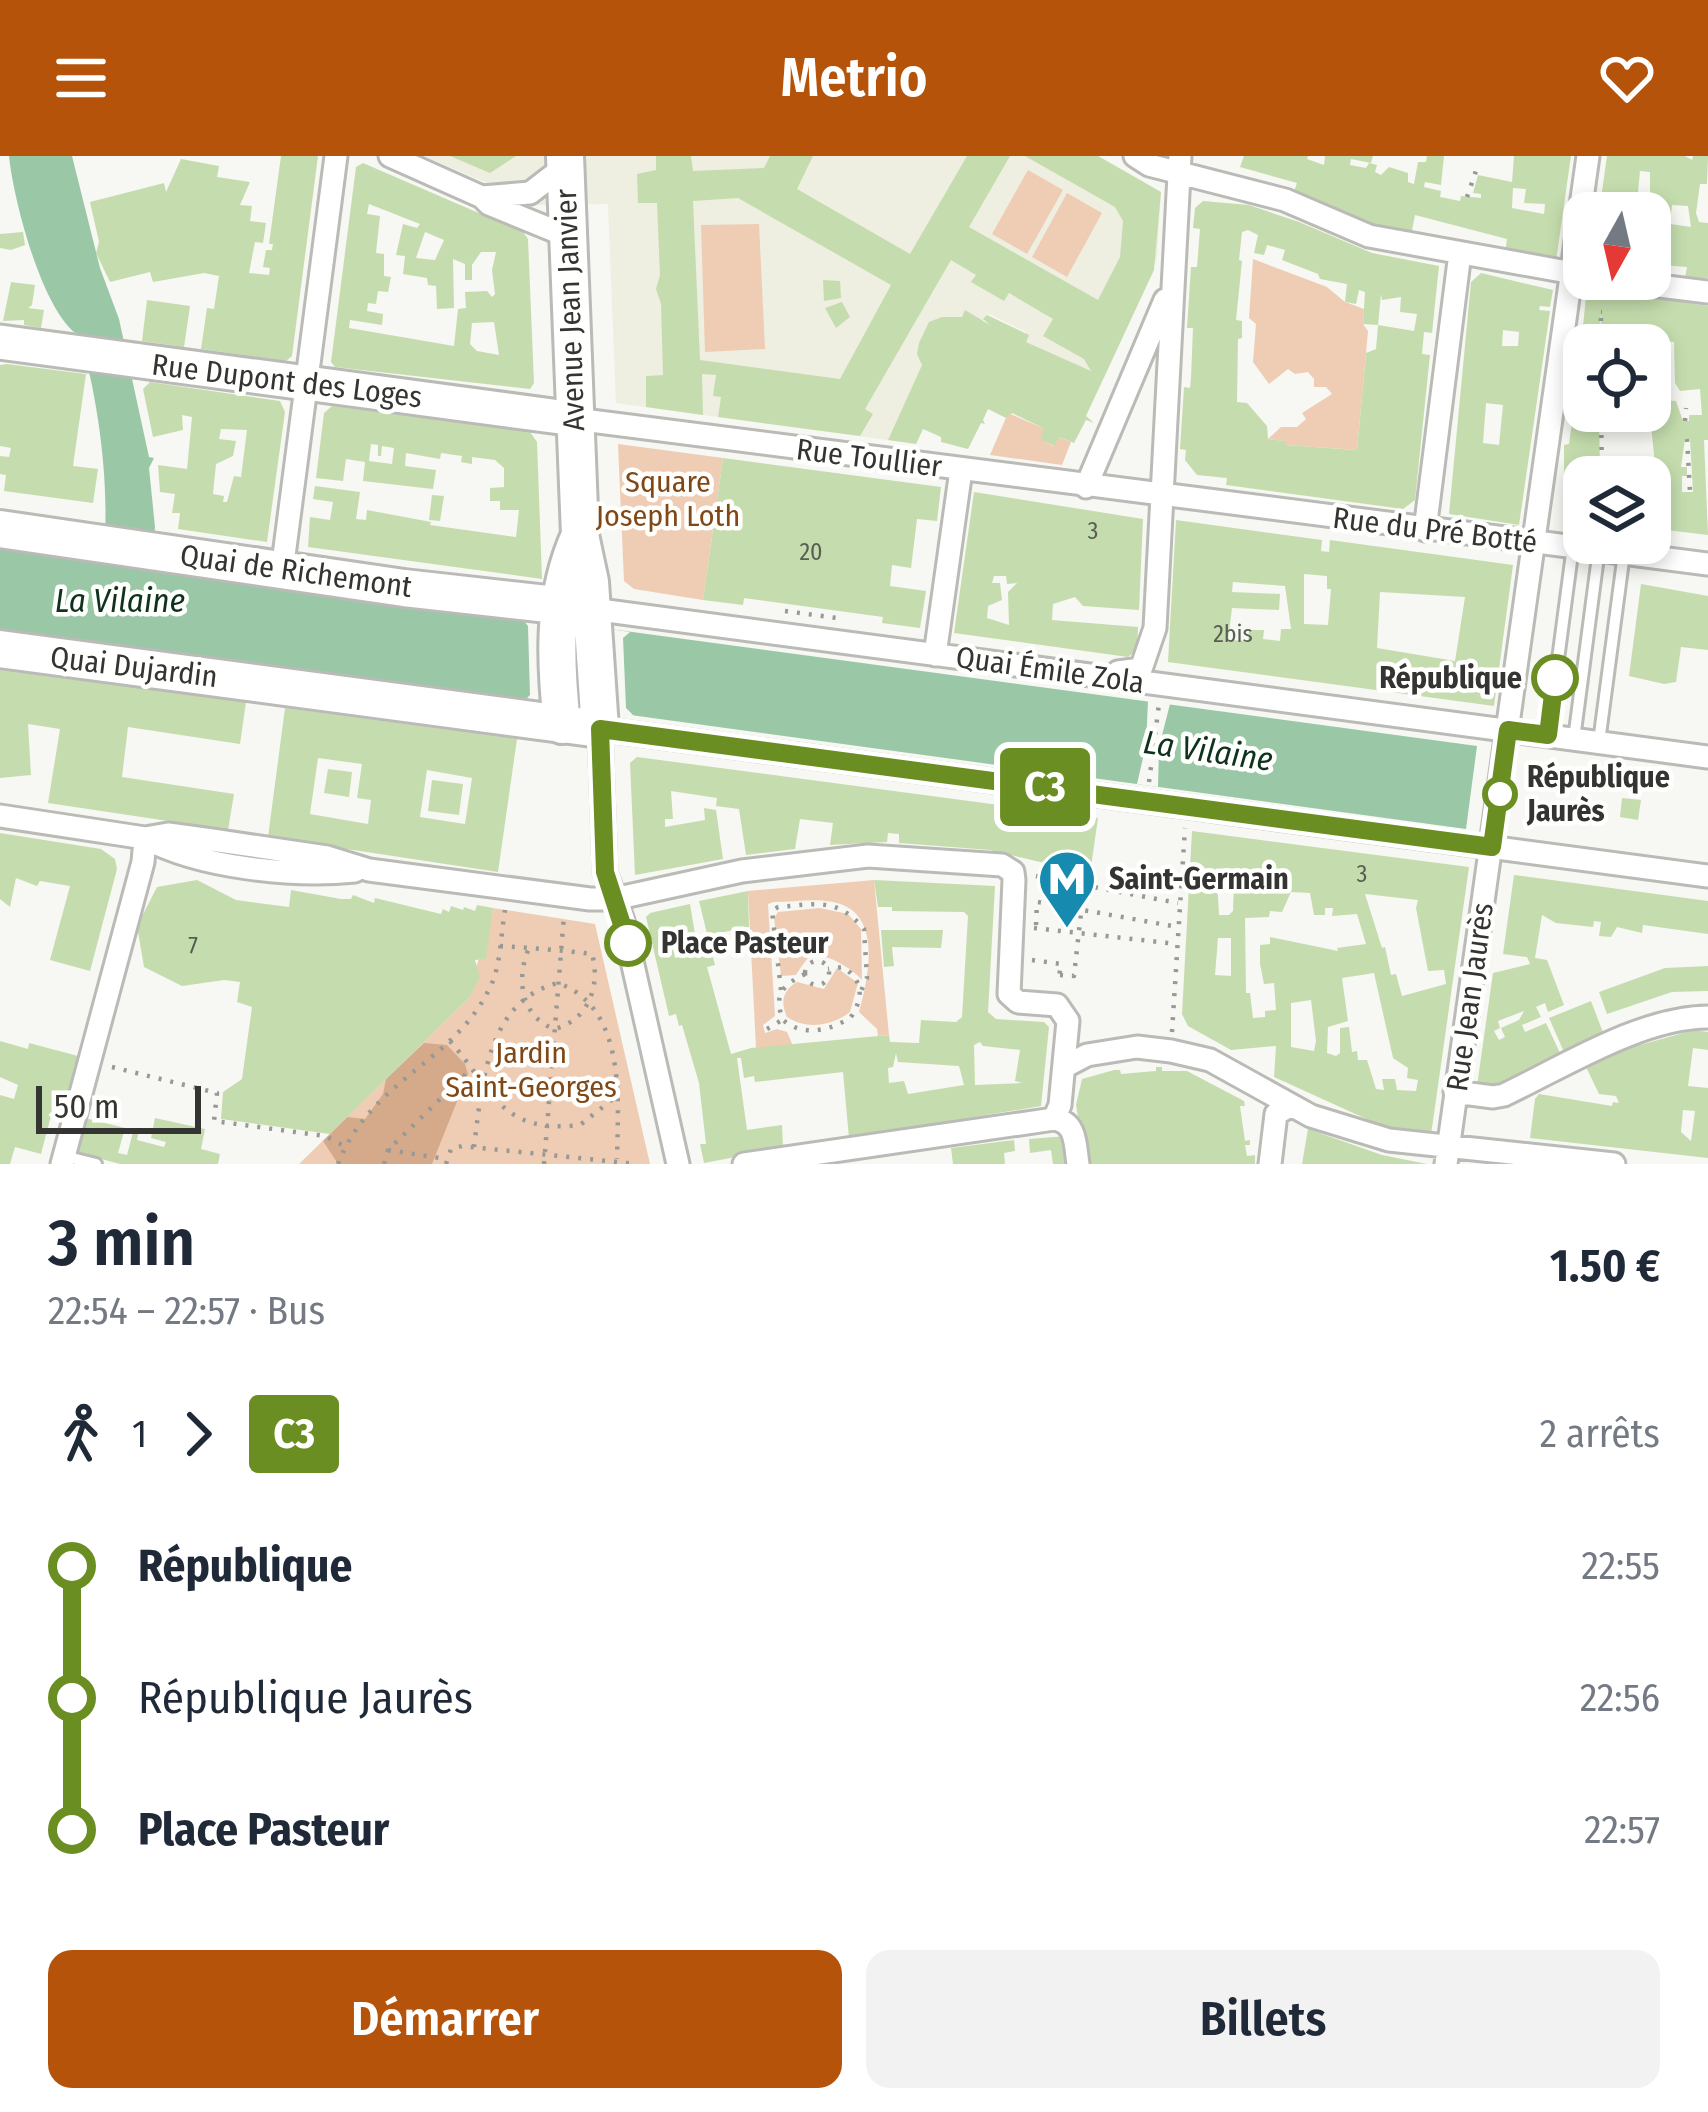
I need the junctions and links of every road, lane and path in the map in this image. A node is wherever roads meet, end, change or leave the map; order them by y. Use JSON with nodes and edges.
{"nodes":[{"id":1,"x":337,"y":156,"type":"edge"},
{"id":2,"x":390,"y":156,"type":"edge"},
{"id":3,"x":1135,"y":156,"type":"edge"},
{"id":4,"x":1588,"y":156,"type":"edge"},
{"id":5,"x":565,"y":161,"type":"edge"},
{"id":6,"x":1180,"y":164,"type":"edge"},
{"id":7,"x":1478,"y":165,"type":"dead end"},
{"id":8,"x":1585,"y":192,"type":"edge"},
{"id":9,"x":482,"y":197,"type":"junction"},
{"id":10,"x":1467,"y":197,"type":"dead end"},
{"id":11,"x":567,"y":236,"type":"junction"},
{"id":12,"x":1460,"y":253,"type":"junction"},
{"id":13,"x":1563,"y":271,"type":"edge"},
{"id":14,"x":1671,"y":287,"type":"edge"},
{"id":15,"x":1171,"y":289,"type":"junction"},
{"id":16,"x":1708,"y":292,"type":"edge"},
{"id":17,"x":1574,"y":300,"type":"edge"},
{"id":18,"x":1602,"y":314,"type":"dead end"},
{"id":19,"x":1602,"y":324,"type":"edge"},
{"id":20,"x":0,"y":342,"type":"edge"},
{"id":21,"x":307,"y":382,"type":"junction"},
{"id":22,"x":1686,"y":408,"type":"dead end"},
{"id":23,"x":575,"y":419,"type":"junction"},
{"id":24,"x":1685,"y":421,"type":"dead end"},
{"id":25,"x":1688,"y":442,"type":"dead end"},
{"id":26,"x":961,"y":470,"type":"junction"},
{"id":27,"x":1086,"y":487,"type":"junction"},
{"id":28,"x":1687,"y":487,"type":"dead end"},
{"id":29,"x":1163,"y":497,"type":"junction"},
{"id":30,"x":0,"y":529,"type":"edge"},
{"id":31,"x":1425,"y":530,"type":"junction"},
{"id":32,"x":1535,"y":543,"type":"junction"},
{"id":33,"x":1563,"y":545,"type":"edge"},
{"id":34,"x":1671,"y":559,"type":"edge"},
{"id":35,"x":1571,"y":564,"type":"edge"},
{"id":36,"x":1597,"y":564,"type":"edge"},
{"id":37,"x":1623,"y":564,"type":"edge"},
{"id":38,"x":1708,"y":564,"type":"edge"},
{"id":39,"x":282,"y":572,"type":"junction"},
{"id":40,"x":812,"y":608,"type":"dead end"},
{"id":41,"x":575,"y":615,"type":"junction"},
{"id":42,"x":842,"y":617,"type":"dead end"},
{"id":43,"x":0,"y":650,"type":"edge"},
{"id":44,"x":935,"y":655,"type":"junction"},
{"id":45,"x":1088,"y":675,"type":"junction"},
{"id":46,"x":1160,"y":700,"type":"dead end"},
{"id":47,"x":561,"y":716,"type":"junction"},
{"id":48,"x":598,"y":721,"type":"junction"},
{"id":49,"x":1508,"y":730,"type":"junction"},
{"id":50,"x":1548,"y":735,"type":"junction"},
{"id":51,"x":1574,"y":739,"type":"junction"},
{"id":52,"x":1599,"y":742,"type":"junction"},
{"id":53,"x":1708,"y":757,"type":"edge"},
{"id":54,"x":1148,"y":786,"type":"dead end"},
{"id":55,"x":0,"y":816,"type":"edge"},
{"id":56,"x":1172,"y":821,"type":"dead end"},
{"id":57,"x":145,"y":838,"type":"junction"},
{"id":58,"x":1492,"y":847,"type":"junction"},
{"id":59,"x":1012,"y":872,"type":"junction"},
{"id":60,"x":1708,"y":876,"type":"edge"},
{"id":61,"x":1084,"y":886,"type":"junction"},
{"id":62,"x":565,"y":897,"type":"junction"},
{"id":63,"x":614,"y":899,"type":"junction"},
{"id":64,"x":1038,"y":902,"type":"dead end"},
{"id":65,"x":1180,"y":904,"type":"junction"},
{"id":66,"x":505,"y":910,"type":"dead end"},
{"id":67,"x":1081,"y":910,"type":"junction"},
{"id":68,"x":1025,"y":927,"type":"dead end"},
{"id":69,"x":1178,"y":927,"type":"junction"},
{"id":70,"x":1078,"y":933,"type":"junction"},
{"id":71,"x":1177,"y":944,"type":"junction"},
{"id":72,"x":500,"y":946,"type":"junction"},
{"id":73,"x":529,"y":948,"type":"junction"},
{"id":74,"x":561,"y":950,"type":"junction"},
{"id":75,"x":828,"y":969,"type":"junction"},
{"id":76,"x":1030,"y":969,"type":"dead end"},
{"id":77,"x":805,"y":974,"type":"junction"},
{"id":78,"x":1060,"y":975,"type":"junction"},
{"id":79,"x":558,"y":983,"type":"junction"},
{"id":80,"x":1052,"y":984,"type":"dead end"},
{"id":81,"x":781,"y":989,"type":"junction"},
{"id":82,"x":861,"y":992,"type":"junction"},
{"id":83,"x":526,"y":998,"type":"junction"},
{"id":84,"x":588,"y":1003,"type":"junction"},
{"id":85,"x":1708,"y":1017,"type":"edge"},
{"id":86,"x":783,"y":1020,"type":"junction"},
{"id":87,"x":554,"y":1029,"type":"junction"},
{"id":88,"x":766,"y":1029,"type":"dead end"},
{"id":89,"x":805,"y":1031,"type":"junction"},
{"id":90,"x":451,"y":1040,"type":"junction"},
{"id":91,"x":806,"y":1045,"type":"dead end"},
{"id":92,"x":1171,"y":1051,"type":"junction"},
{"id":93,"x":89,"y":1061,"type":"junction"},
{"id":94,"x":473,"y":1067,"type":"junction"},
{"id":95,"x":1064,"y":1067,"type":"junction"},
{"id":96,"x":483,"y":1080,"type":"junction"},
{"id":97,"x":1455,"y":1092,"type":"junction"},
{"id":98,"x":618,"y":1095,"type":"junction"},
{"id":99,"x":1290,"y":1106,"type":"junction"},
{"id":100,"x":1054,"y":1119,"type":"junction"},
{"id":101,"x":547,"y":1124,"type":"junction"},
{"id":102,"x":345,"y":1147,"type":"junction"},
{"id":103,"x":474,"y":1147,"type":"junction"},
{"id":104,"x":388,"y":1150,"type":"junction"},
{"id":105,"x":545,"y":1154,"type":"junction"},
{"id":106,"x":867,"y":1155,"type":"edge"},
{"id":107,"x":1447,"y":1156,"type":"edge"},
{"id":108,"x":63,"y":1160,"type":"edge"},
{"id":109,"x":617,"y":1160,"type":"junction"},
{"id":110,"x":446,"y":1162,"type":"edge"},
{"id":111,"x":96,"y":1164,"type":"edge"},
{"id":112,"x":338,"y":1164,"type":"edge"},
{"id":113,"x":383,"y":1164,"type":"edge"},
{"id":114,"x":544,"y":1164,"type":"edge"},
{"id":115,"x":636,"y":1164,"type":"edge"},
{"id":116,"x":678,"y":1164,"type":"edge"},
{"id":117,"x":744,"y":1164,"type":"edge"},
{"id":118,"x":1078,"y":1164,"type":"edge"},
{"id":119,"x":1270,"y":1164,"type":"edge"},
{"id":120,"x":1614,"y":1164,"type":"edge"}],
"edges":[{"from":1,"to":21,"type":"street"},
{"from":2,"to":9,"type":"street"},
{"from":3,"to":6,"type":"street"},
{"from":4,"to":8,"type":"street","name":"Rue Jean Jaurès"},
{"from":5,"to":9,"type":"street"},
{"from":5,"to":11,"type":"main road","name":"Avenue Jean Janvier"},
{"from":6,"to":12,"type":"street"},
{"from":6,"to":15,"type":"street"},
{"from":7,"to":10,"type":"path"},
{"from":9,"to":11,"type":"street"},
{"from":11,"to":23,"type":"main road","name":"Avenue Jean Janvier"},
{"from":12,"to":13,"type":"street"},
{"from":12,"to":31,"type":"street"},
{"from":14,"to":16,"type":"street"},
{"from":15,"to":27,"type":"street"},
{"from":15,"to":29,"type":"street"},
{"from":17,"to":32,"type":"street","name":"Rue Jean Jaurès"},
{"from":18,"to":19,"type":"path"},
{"from":20,"to":21,"type":"street","name":"Rue Dupont des Loges"},
{"from":21,"to":23,"type":"street","name":"Rue Dupont des Loges"},
{"from":21,"to":39,"type":"street"},
{"from":22,"to":24,"type":"path"},
{"from":23,"to":26,"type":"street","name":"Rue Toullier"},
{"from":23,"to":41,"type":"main road","name":"Avenue Jean Janvier"},
{"from":25,"to":28,"type":"path"},
{"from":26,"to":27,"type":"street","name":"Rue Toullier"},
{"from":26,"to":44,"type":"street"},
{"from":27,"to":29,"type":"street","name":"Rue Toullier"},
{"from":29,"to":31,"type":"street","name":"Rue du Pré Botté"},
{"from":29,"to":45,"type":"street"},
{"from":30,"to":39,"type":"main road","name":"Quai de Richemont"},
{"from":31,"to":32,"type":"street","name":"Rue du Pré Botté"},
{"from":32,"to":33,"type":"street","name":"Rue du Pré Botté"},
{"from":32,"to":49,"type":"street","name":"Rue Jean Jaurès"},
{"from":34,"to":38,"type":"street","name":"Rue du Pré Botté"},
{"from":35,"to":50,"type":"lane"},
{"from":36,"to":51,"type":"lane"},
{"from":37,"to":52,"type":"lane"},
{"from":39,"to":41,"type":"main road","name":"Quai de Richemont"},
{"from":40,"to":42,"type":"path"},
{"from":41,"to":44,"type":"street","name":"Quai Émile Zola"},
{"from":41,"to":47,"type":"main road"},
{"from":41,"to":48,"type":"main road"},
{"from":43,"to":47,"type":"main road","name":"Quai Dujardin"},
{"from":44,"to":45,"type":"street","name":"Quai Émile Zola"},
{"from":45,"to":49,"type":"street","name":"Quai Émile Zola"},
{"from":46,"to":54,"type":"path"},
{"from":47,"to":48,"type":"main road","name":"Quai Dujardin"},
{"from":48,"to":58,"type":"street"},
{"from":48,"to":63,"type":"street"},
{"from":49,"to":50,"type":"street","name":"Quai Émile Zola"},
{"from":49,"to":58,"type":"street","name":"Rue Jean Jaurès"},
{"from":50,"to":51,"type":"street","name":"Quai Émile Zola"},
{"from":51,"to":52,"type":"street","name":"Quai Émile Zola"},
{"from":52,"to":53,"type":"street","name":"Quai Émile Zola"},
{"from":55,"to":57,"type":"street"},
{"from":56,"to":65,"type":"path"},
{"from":57,"to":62,"type":"street"},
{"from":57,"to":93,"type":"street"},
{"from":58,"to":60,"type":"street"},
{"from":58,"to":97,"type":"street","name":"Rue Jean Jaurès"},
{"from":59,"to":61,"type":"path"},
{"from":59,"to":63,"type":"street"},
{"from":59,"to":95,"type":"street"},
{"from":61,"to":65,"type":"path"},
{"from":61,"to":67,"type":"path"},
{"from":62,"to":63,"type":"street"},
{"from":62,"to":74,"type":"path"},
{"from":63,"to":116,"type":"street"},
{"from":64,"to":67,"type":"path"},
{"from":65,"to":69,"type":"path"},
{"from":66,"to":72,"type":"path"},
{"from":67,"to":69,"type":"path"},
{"from":67,"to":70,"type":"path"},
{"from":68,"to":70,"type":"path"},
{"from":69,"to":71,"type":"path"},
{"from":70,"to":71,"type":"path"},
{"from":70,"to":78,"type":"path"},
{"from":71,"to":92,"type":"path"},
{"from":72,"to":73,"type":"path"},
{"from":72,"to":90,"type":"path"},
{"from":73,"to":74,"type":"path"},
{"from":73,"to":83,"type":"path"},
{"from":74,"to":79,"type":"path"},
{"from":74,"to":84,"type":"path"},
{"from":75,"to":77,"type":"path"},
{"from":75,"to":77,"type":"path"},
{"from":75,"to":82,"type":"path"},
{"from":76,"to":78,"type":"path"},
{"from":77,"to":81,"type":"path"},
{"from":78,"to":80,"type":"path"},
{"from":79,"to":83,"type":"path"},
{"from":79,"to":84,"type":"path"},
{"from":79,"to":87,"type":"path"},
{"from":81,"to":82,"type":"path"},
{"from":81,"to":86,"type":"path"},
{"from":82,"to":89,"type":"path"},
{"from":83,"to":87,"type":"path"},
{"from":83,"to":96,"type":"path"},
{"from":84,"to":87,"type":"path"},
{"from":84,"to":98,"type":"path"},
{"from":85,"to":97,"type":"street"},
{"from":86,"to":88,"type":"path"},
{"from":86,"to":89,"type":"path"},
{"from":87,"to":101,"type":"path"},
{"from":89,"to":91,"type":"path"},
{"from":90,"to":94,"type":"path"},
{"from":90,"to":102,"type":"path"},
{"from":92,"to":95,"type":"street"},
{"from":92,"to":99,"type":"street"},
{"from":93,"to":102,"type":"path"},
{"from":93,"to":108,"type":"street"},
{"from":94,"to":96,"type":"path"},
{"from":94,"to":104,"type":"path"},
{"from":95,"to":100,"type":"street"},
{"from":96,"to":101,"type":"path"},
{"from":96,"to":103,"type":"path"},
{"from":97,"to":107,"type":"street","name":"Rue Jean Jaurès"},
{"from":98,"to":101,"type":"path"},
{"from":98,"to":109,"type":"path"},
{"from":99,"to":107,"type":"street"},
{"from":99,"to":119,"type":"street"},
{"from":100,"to":106,"type":"street"},
{"from":100,"to":118,"type":"street"},
{"from":101,"to":105,"type":"path"},
{"from":102,"to":112,"type":"path"},
{"from":103,"to":105,"type":"path"},
{"from":103,"to":110,"type":"path"},
{"from":104,"to":110,"type":"path"},
{"from":104,"to":113,"type":"path"},
{"from":105,"to":109,"type":"path"},
{"from":105,"to":114,"type":"path"},
{"from":106,"to":117,"type":"street"},
{"from":107,"to":120,"type":"street"},
{"from":108,"to":111,"type":"lane"},
{"from":109,"to":115,"type":"path"}]}
